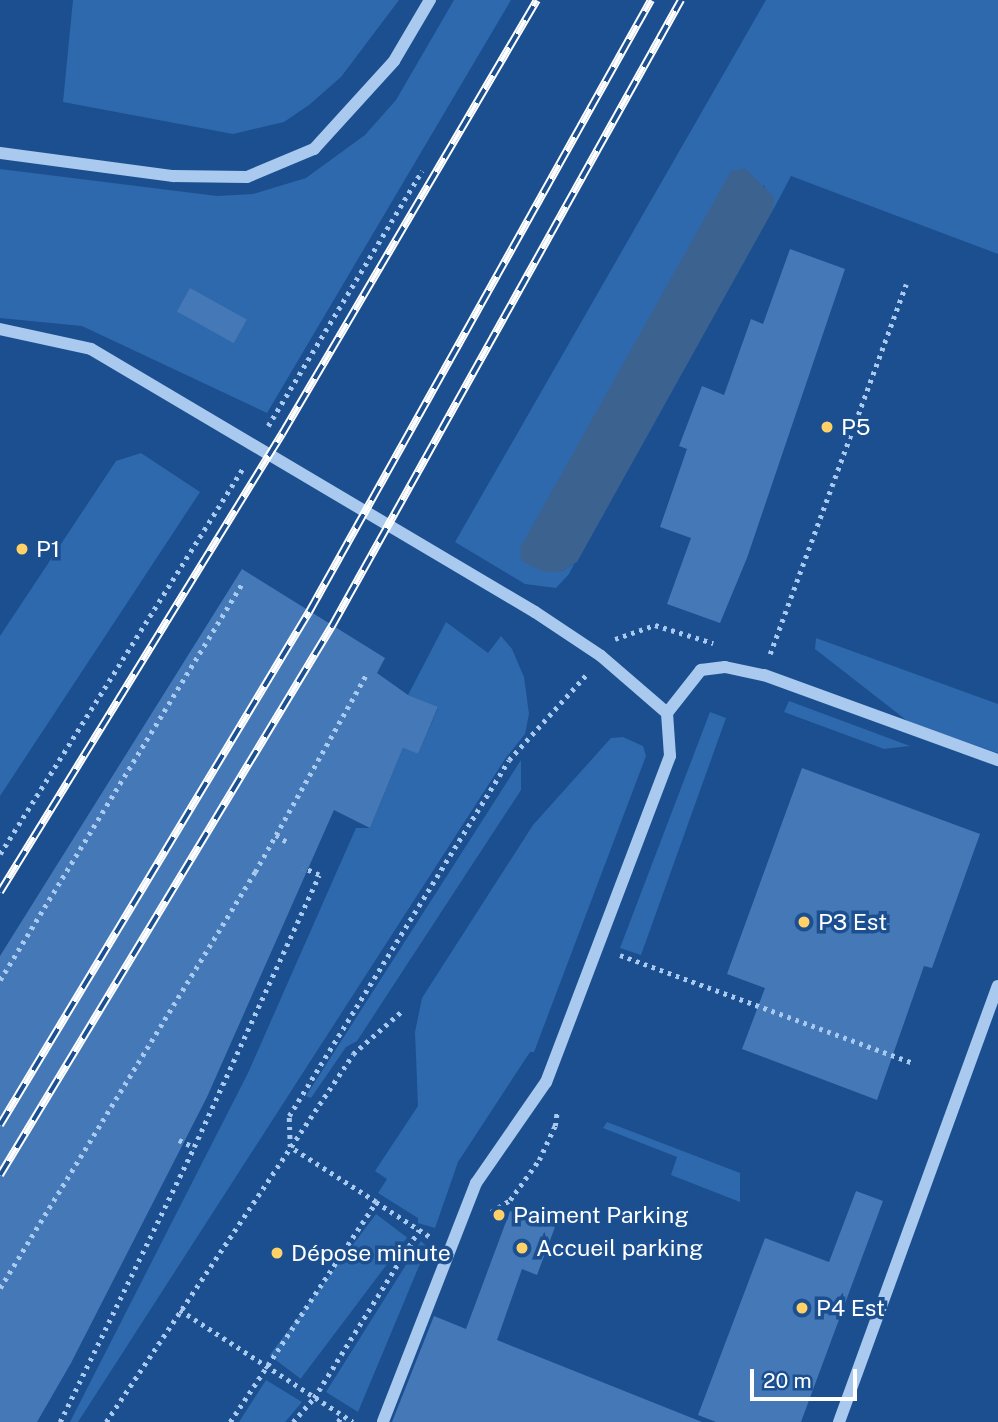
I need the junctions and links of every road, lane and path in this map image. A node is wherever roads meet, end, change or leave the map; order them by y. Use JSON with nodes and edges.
{"nodes":[{"id":1,"x":430,"y":0,"type":"edge"},
{"id":2,"x":0,"y":153,"type":"edge"},
{"id":3,"x":422,"y":171,"type":"dead end"},
{"id":4,"x":906,"y":284,"type":"dead end"},
{"id":5,"x":0,"y":329,"type":"edge"},
{"id":6,"x":265,"y":431,"type":"dead end"},
{"id":7,"x":251,"y":454,"type":"dead end"},
{"id":8,"x":241,"y":585,"type":"dead end"},
{"id":9,"x":722,"y":646,"type":"dead end"},
{"id":10,"x":758,"y":655,"type":"dead end"},
{"id":11,"x":601,"y":656,"type":"junction"},
{"id":12,"x":366,"y":675,"type":"dead end"},
{"id":13,"x":667,"y":713,"type":"junction"},
{"id":14,"x":998,"y":760,"type":"edge"},
{"id":15,"x":276,"y":835,"type":"junction"},
{"id":16,"x":287,"y":842,"type":"dead end"},
{"id":17,"x":0,"y":854,"type":"edge"},
{"id":18,"x":303,"y":868,"type":"dead end"},
{"id":19,"x":610,"y":951,"type":"dead end"},
{"id":20,"x":0,"y":980,"type":"edge"},
{"id":21,"x":998,"y":986,"type":"edge"},
{"id":22,"x":402,"y":1011,"type":"dead end"},
{"id":23,"x":914,"y":1063,"type":"dead end"},
{"id":24,"x":179,"y":1140,"type":"dead end"},
{"id":25,"x":194,"y":1147,"type":"junction"},
{"id":26,"x":290,"y":1147,"type":"junction"},
{"id":27,"x":376,"y":1202,"type":"junction"},
{"id":28,"x":0,"y":1288,"type":"edge"},
{"id":29,"x":180,"y":1310,"type":"junction"},
{"id":30,"x":266,"y":1368,"type":"junction"},
{"id":31,"x":314,"y":1398,"type":"junction"},
{"id":32,"x":342,"y":1415,"type":"junction"},
{"id":33,"x":60,"y":1422,"type":"edge"},
{"id":34,"x":106,"y":1422,"type":"edge"},
{"id":35,"x":230,"y":1422,"type":"edge"},
{"id":36,"x":293,"y":1422,"type":"edge"},
{"id":37,"x":338,"y":1422,"type":"edge"},
{"id":38,"x":353,"y":1422,"type":"edge"},
{"id":39,"x":383,"y":1422,"type":"edge"},
{"id":40,"x":839,"y":1422,"type":"edge"}],
"edges":[{"from":1,"to":2,"type":"street"},
{"from":3,"to":6,"type":"path"},
{"from":4,"to":10,"type":"path"},
{"from":5,"to":11,"type":"street"},
{"from":7,"to":17,"type":"path"},
{"from":8,"to":20,"type":"path"},
{"from":9,"to":11,"type":"path"},
{"from":11,"to":13,"type":"street"},
{"from":11,"to":26,"type":"path"},
{"from":12,"to":15,"type":"path"},
{"from":13,"to":14,"type":"street"},
{"from":13,"to":39,"type":"street"},
{"from":15,"to":16,"type":"path"},
{"from":15,"to":28,"type":"path"},
{"from":18,"to":25,"type":"path"},
{"from":19,"to":23,"type":"path"},
{"from":21,"to":40,"type":"street"},
{"from":22,"to":26,"type":"path"},
{"from":24,"to":25,"type":"path"},
{"from":25,"to":33,"type":"path"},
{"from":26,"to":27,"type":"path"},
{"from":26,"to":29,"type":"path"},
{"from":27,"to":30,"type":"path"},
{"from":27,"to":31,"type":"path"},
{"from":29,"to":30,"type":"path"},
{"from":29,"to":34,"type":"path"},
{"from":30,"to":31,"type":"path"},
{"from":30,"to":35,"type":"path"},
{"from":31,"to":32,"type":"path"},
{"from":31,"to":36,"type":"path"},
{"from":32,"to":37,"type":"path"},
{"from":32,"to":38,"type":"path"}]}
